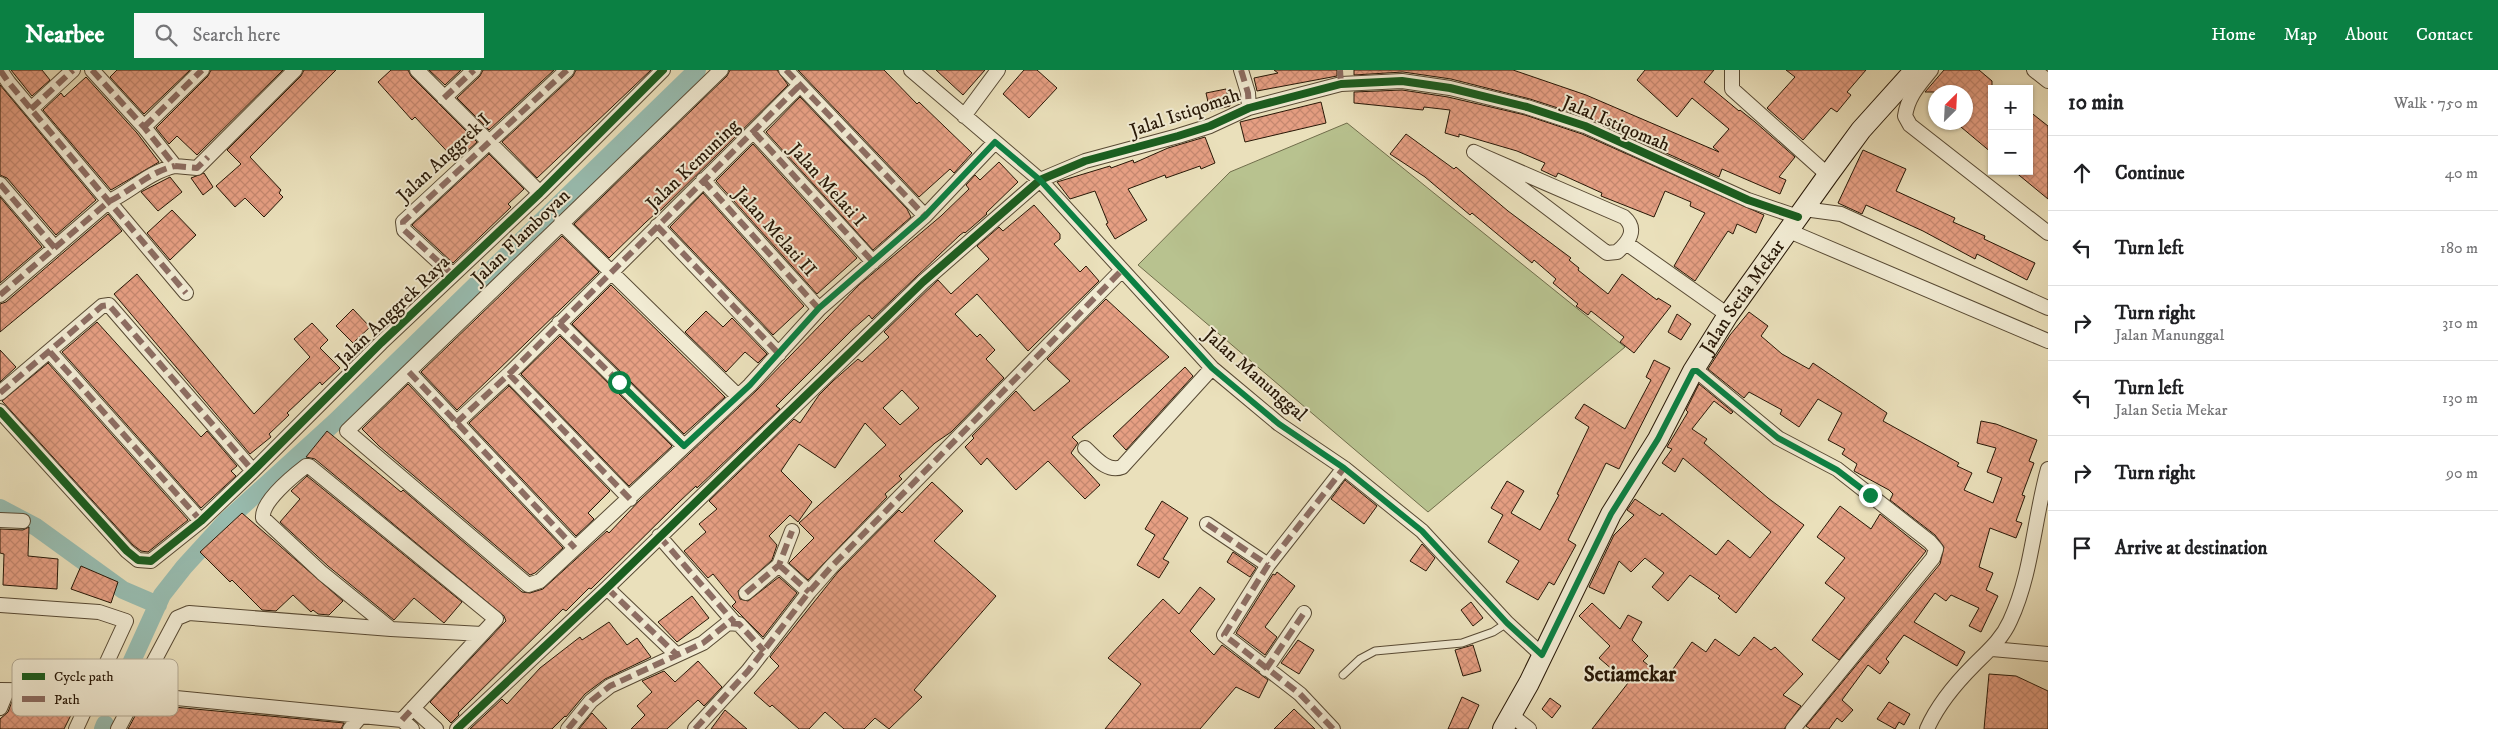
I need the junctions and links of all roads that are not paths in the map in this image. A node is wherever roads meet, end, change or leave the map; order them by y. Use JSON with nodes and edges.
{"nodes":[{"id":1,"x":0,"y":70,"type":"edge"},
{"id":2,"x":73,"y":70,"type":"edge"},
{"id":3,"x":202,"y":70,"type":"edge"},
{"id":4,"x":295,"y":70,"type":"edge"},
{"id":5,"x":417,"y":70,"type":"edge"},
{"id":6,"x":474,"y":70,"type":"edge"},
{"id":7,"x":567,"y":70,"type":"edge"},
{"id":8,"x":663,"y":70,"type":"edge"},
{"id":9,"x":720,"y":70,"type":"edge"},
{"id":10,"x":786,"y":70,"type":"edge"},
{"id":11,"x":911,"y":70,"type":"edge"},
{"id":12,"x":998,"y":70,"type":"edge"},
{"id":13,"x":1241,"y":70,"type":"edge"},
{"id":14,"x":1732,"y":70,"type":"edge"},
{"id":15,"x":1915,"y":70,"type":"edge"},
{"id":16,"x":1931,"y":70,"type":"edge"},
{"id":17,"x":2034,"y":70,"type":"edge"},
{"id":18,"x":98,"y":72,"type":"edge"},
{"id":19,"x":1340,"y":77,"type":"edge"},
{"id":20,"x":2048,"y":81,"type":"edge"},
{"id":21,"x":800,"y":85,"type":"junction"},
{"id":22,"x":444,"y":98,"type":"junction"},
{"id":23,"x":1249,"y":108,"type":"junction"},
{"id":24,"x":31,"y":109,"type":"junction"},
{"id":25,"x":964,"y":116,"type":"junction"},
{"id":26,"x":144,"y":127,"type":"junction"},
{"id":27,"x":754,"y":132,"type":"junction"},
{"id":28,"x":488,"y":142,"type":"junction"},
{"id":29,"x":995,"y":142,"type":"junction"},
{"id":30,"x":175,"y":166,"type":"junction"},
{"id":31,"x":1828,"y":175,"type":"junction"},
{"id":32,"x":703,"y":180,"type":"junction"},
{"id":33,"x":1040,"y":180,"type":"junction"},
{"id":34,"x":0,"y":184,"type":"edge"},
{"id":35,"x":540,"y":193,"type":"junction"},
{"id":36,"x":108,"y":202,"type":"junction"},
{"id":37,"x":925,"y":216,"type":"junction"},
{"id":38,"x":1797,"y":219,"type":"junction"},
{"id":39,"x":561,"y":223,"type":"junction"},
{"id":40,"x":657,"y":226,"type":"junction"},
{"id":41,"x":2048,"y":233,"type":"edge"},
{"id":42,"x":1626,"y":243,"type":"junction"},
{"id":43,"x":55,"y":248,"type":"junction"},
{"id":44,"x":872,"y":262,"type":"junction"},
{"id":45,"x":1122,"y":270,"type":"junction"},
{"id":46,"x":611,"y":272,"type":"junction"},
{"id":47,"x":453,"y":275,"type":"junction"},
{"id":48,"x":1,"y":292,"type":"edge"},
{"id":49,"x":186,"y":293,"type":"dead end"},
{"id":50,"x":2047,"y":305,"type":"edge"},
{"id":51,"x":819,"y":308,"type":"junction"},
{"id":52,"x":1728,"y":315,"type":"junction"},
{"id":53,"x":559,"y":323,"type":"junction"},
{"id":54,"x":2048,"y":341,"type":"edge"},
{"id":55,"x":50,"y":352,"type":"junction"},
{"id":56,"x":779,"y":354,"type":"junction"},
{"id":57,"x":1212,"y":368,"type":"junction"},
{"id":58,"x":1693,"y":371,"type":"junction"},
{"id":59,"x":409,"y":372,"type":"junction"},
{"id":60,"x":510,"y":374,"type":"junction"},
{"id":61,"x":0,"y":393,"type":"edge"},
{"id":62,"x":738,"y":396,"type":"junction"},
{"id":63,"x":0,"y":411,"type":"edge"},
{"id":64,"x":456,"y":423,"type":"junction"},
{"id":65,"x":684,"y":446,"type":"junction"},
{"id":66,"x":1085,"y":448,"type":"dead end"},
{"id":67,"x":1344,"y":468,"type":"junction"},
{"id":68,"x":2048,"y":469,"type":"edge"},
{"id":69,"x":253,"y":471,"type":"junction"},
{"id":70,"x":630,"y":499,"type":"junction"},
{"id":71,"x":0,"y":520,"type":"edge"},
{"id":72,"x":201,"y":521,"type":"junction"},
{"id":73,"x":23,"y":522,"type":"dead end"},
{"id":74,"x":1207,"y":524,"type":"dead end"},
{"id":75,"x":792,"y":531,"type":"dead end"},
{"id":76,"x":659,"y":536,"type":"junction"},
{"id":77,"x":575,"y":548,"type":"junction"},
{"id":78,"x":779,"y":565,"type":"junction"},
{"id":79,"x":1268,"y":565,"type":"junction"},
{"id":80,"x":607,"y":588,"type":"junction"},
{"id":81,"x":808,"y":592,"type":"junction"},
{"id":82,"x":746,"y":593,"type":"dead end"},
{"id":83,"x":0,"y":605,"type":"edge"},
{"id":84,"x":1304,"y":613,"type":"dead end"},
{"id":85,"x":734,"y":622,"type":"junction"},
{"id":86,"x":1507,"y":623,"type":"junction"},
{"id":87,"x":391,"y":629,"type":"junction"},
{"id":88,"x":482,"y":634,"type":"junction"},
{"id":89,"x":1992,"y":649,"type":"junction"},
{"id":90,"x":764,"y":651,"type":"junction"},
{"id":91,"x":676,"y":654,"type":"junction"},
{"id":92,"x":2048,"y":654,"type":"edge"},
{"id":93,"x":1542,"y":655,"type":"junction"},
{"id":94,"x":112,"y":659,"type":"edge"},
{"id":95,"x":152,"y":659,"type":"edge"},
{"id":96,"x":1266,"y":669,"type":"junction"},
{"id":97,"x":1343,"y":675,"type":"dead end"},
{"id":98,"x":4,"y":691,"type":"edge"},
{"id":99,"x":178,"y":698,"type":"edge"},
{"id":100,"x":0,"y":708,"type":"edge"},
{"id":101,"x":413,"y":708,"type":"junction"},
{"id":102,"x":84,"y":716,"type":"edge"},
{"id":103,"x":123,"y":716,"type":"edge"},
{"id":104,"x":362,"y":716,"type":"junction"},
{"id":105,"x":1507,"y":722,"type":"edge"},
{"id":106,"x":407,"y":724,"type":"edge"},
{"id":107,"x":76,"y":729,"type":"edge"},
{"id":108,"x":118,"y":729,"type":"edge"},
{"id":109,"x":350,"y":729,"type":"edge"},
{"id":110,"x":436,"y":729,"type":"edge"},
{"id":111,"x":457,"y":729,"type":"edge"},
{"id":112,"x":568,"y":729,"type":"edge"},
{"id":113,"x":695,"y":729,"type":"edge"},
{"id":114,"x":1333,"y":729,"type":"edge"},
{"id":115,"x":1529,"y":729,"type":"edge"},
{"id":116,"x":1793,"y":729,"type":"edge"},
{"id":117,"x":1927,"y":729,"type":"edge"}],
"edges":[{"from":1,"to":24,"type":"street"},
{"from":2,"to":24,"type":"street"},
{"from":3,"to":26,"type":"street"},
{"from":4,"to":30,"type":"street"},
{"from":5,"to":22,"type":"street"},
{"from":6,"to":22,"type":"street"},
{"from":7,"to":28,"type":"street","name":"Jalan Anggrek I"},
{"from":8,"to":35,"type":"street","name":"Jalan Anggrek Raya"},
{"from":9,"to":39,"type":"street","name":"Jalan Flamboyan"},
{"from":10,"to":21,"type":"street"},
{"from":11,"to":25,"type":"street","name":"Jalan Manunggal"},
{"from":12,"to":25,"type":"street"},
{"from":13,"to":23,"type":"street"},
{"from":14,"to":31,"type":"street"},
{"from":15,"to":31,"type":"street","name":"Jalan Setia Mekar"},
{"from":16,"to":41,"type":"street"},
{"from":17,"to":20,"type":"street"},
{"from":18,"to":26,"type":"street"},
{"from":19,"to":23,"type":"street","name":"Jalal Istiqomah"},
{"from":19,"to":38,"type":"street","name":"Jalal Istiqomah"},
{"from":21,"to":27,"type":"street","name":"Jalan Kemuning"},
{"from":21,"to":37,"type":"street"},
{"from":22,"to":28,"type":"street"},
{"from":23,"to":33,"type":"street","name":"Jalal Istiqomah"},
{"from":24,"to":36,"type":"street"},
{"from":25,"to":29,"type":"street","name":"Jalan Manunggal"},
{"from":26,"to":30,"type":"street"},
{"from":27,"to":32,"type":"street","name":"Jalan Kemuning"},
{"from":27,"to":44,"type":"street","name":"Jalan Melati I"},
{"from":28,"to":35,"type":"street"},
{"from":28,"to":47,"type":"street","name":"Jalan Anggrek I"},
{"from":29,"to":33,"type":"street","name":"Jalan Manunggal"},
{"from":29,"to":37,"type":"street"},
{"from":30,"to":36,"type":"street"},
{"from":31,"to":38,"type":"street","name":"Jalan Setia Mekar"},
{"from":32,"to":40,"type":"street","name":"Jalan Kemuning"},
{"from":32,"to":51,"type":"street","name":"Jalan Melati II"},
{"from":33,"to":45,"type":"street","name":"Jalan Manunggal"},
{"from":33,"to":76,"type":"street","name":"Jalal Istiqomah"},
{"from":34,"to":43,"type":"street"},
{"from":35,"to":47,"type":"street","name":"Jalan Anggrek Raya"},
{"from":36,"to":43,"type":"street"},
{"from":36,"to":49,"type":"street"},
{"from":37,"to":44,"type":"street"},
{"from":38,"to":50,"type":"street"},
{"from":38,"to":52,"type":"street","name":"Jalan Setia Mekar"},
{"from":38,"to":54,"type":"street"},
{"from":39,"to":46,"type":"street"},
{"from":39,"to":59,"type":"street","name":"Jalan Flamboyan"},
{"from":40,"to":46,"type":"street","name":"Jalan Kemuning"},
{"from":40,"to":56,"type":"street"},
{"from":42,"to":42,"type":"street"},
{"from":42,"to":52,"type":"street"},
{"from":43,"to":48,"type":"street"},
{"from":44,"to":51,"type":"street"},
{"from":45,"to":57,"type":"street","name":"Jalan Manunggal"},
{"from":45,"to":81,"type":"street"},
{"from":46,"to":53,"type":"street","name":"Jalan Kemuning"},
{"from":46,"to":62,"type":"street"},
{"from":47,"to":69,"type":"street","name":"Jalan Anggrek Raya"},
{"from":51,"to":56,"type":"street"},
{"from":52,"to":58,"type":"street","name":"Jalan Setia Mekar"},
{"from":53,"to":60,"type":"street","name":"Jalan Kemuning"},
{"from":53,"to":65,"type":"street"},
{"from":55,"to":61,"type":"street"},
{"from":55,"to":69,"type":"street"},
{"from":55,"to":72,"type":"street"},
{"from":56,"to":62,"type":"street"},
{"from":57,"to":66,"type":"street"},
{"from":57,"to":67,"type":"street","name":"Jalan Manunggal"},
{"from":58,"to":93,"type":"street","name":"Jalan Setia Mekar"},
{"from":58,"to":116,"type":"street"},
{"from":59,"to":64,"type":"street"},
{"from":59,"to":77,"type":"street","name":"Jalan Flamboyan"},
{"from":60,"to":64,"type":"street","name":"Jalan Kemuning"},
{"from":60,"to":70,"type":"street"},
{"from":62,"to":65,"type":"street"},
{"from":63,"to":72,"type":"street","name":"Jalan Anggrek Raya"},
{"from":64,"to":77,"type":"street"},
{"from":65,"to":70,"type":"street"},
{"from":67,"to":79,"type":"street"},
{"from":67,"to":86,"type":"street","name":"Jalan Manunggal"},
{"from":68,"to":89,"type":"street"},
{"from":69,"to":72,"type":"street","name":"Jalan Anggrek Raya"},
{"from":70,"to":77,"type":"street"},
{"from":71,"to":73,"type":"street"},
{"from":74,"to":79,"type":"street"},
{"from":75,"to":78,"type":"street"},
{"from":76,"to":80,"type":"street","name":"Jalal Istiqomah"},
{"from":76,"to":85,"type":"street"},
{"from":78,"to":81,"type":"street"},
{"from":78,"to":82,"type":"street"},
{"from":79,"to":96,"type":"street"},
{"from":80,"to":91,"type":"street"},
{"from":80,"to":111,"type":"street","name":"Jalal Istiqomah"},
{"from":81,"to":90,"type":"street"},
{"from":83,"to":94,"type":"street"},
{"from":84,"to":96,"type":"street"},
{"from":85,"to":90,"type":"street"},
{"from":85,"to":91,"type":"street"},
{"from":86,"to":93,"type":"street","name":"Jalan Manunggal"},
{"from":86,"to":97,"type":"lane"},
{"from":87,"to":88,"type":"street"},
{"from":87,"to":88,"type":"street"},
{"from":87,"to":95,"type":"street"},
{"from":88,"to":101,"type":"street"},
{"from":89,"to":92,"type":"street"},
{"from":89,"to":117,"type":"street"},
{"from":90,"to":113,"type":"street"},
{"from":91,"to":112,"type":"street"},
{"from":93,"to":105,"type":"street","name":"Jalan Setia Mekar"},
{"from":96,"to":114,"type":"street"},
{"from":98,"to":100,"type":"street"},
{"from":99,"to":104,"type":"street"},
{"from":101,"to":106,"type":"street"},
{"from":101,"to":110,"type":"street"},
{"from":102,"to":107,"type":"street"},
{"from":103,"to":108,"type":"street"},
{"from":104,"to":106,"type":"street"},
{"from":104,"to":109,"type":"street"},
{"from":105,"to":115,"type":"street"}]}
